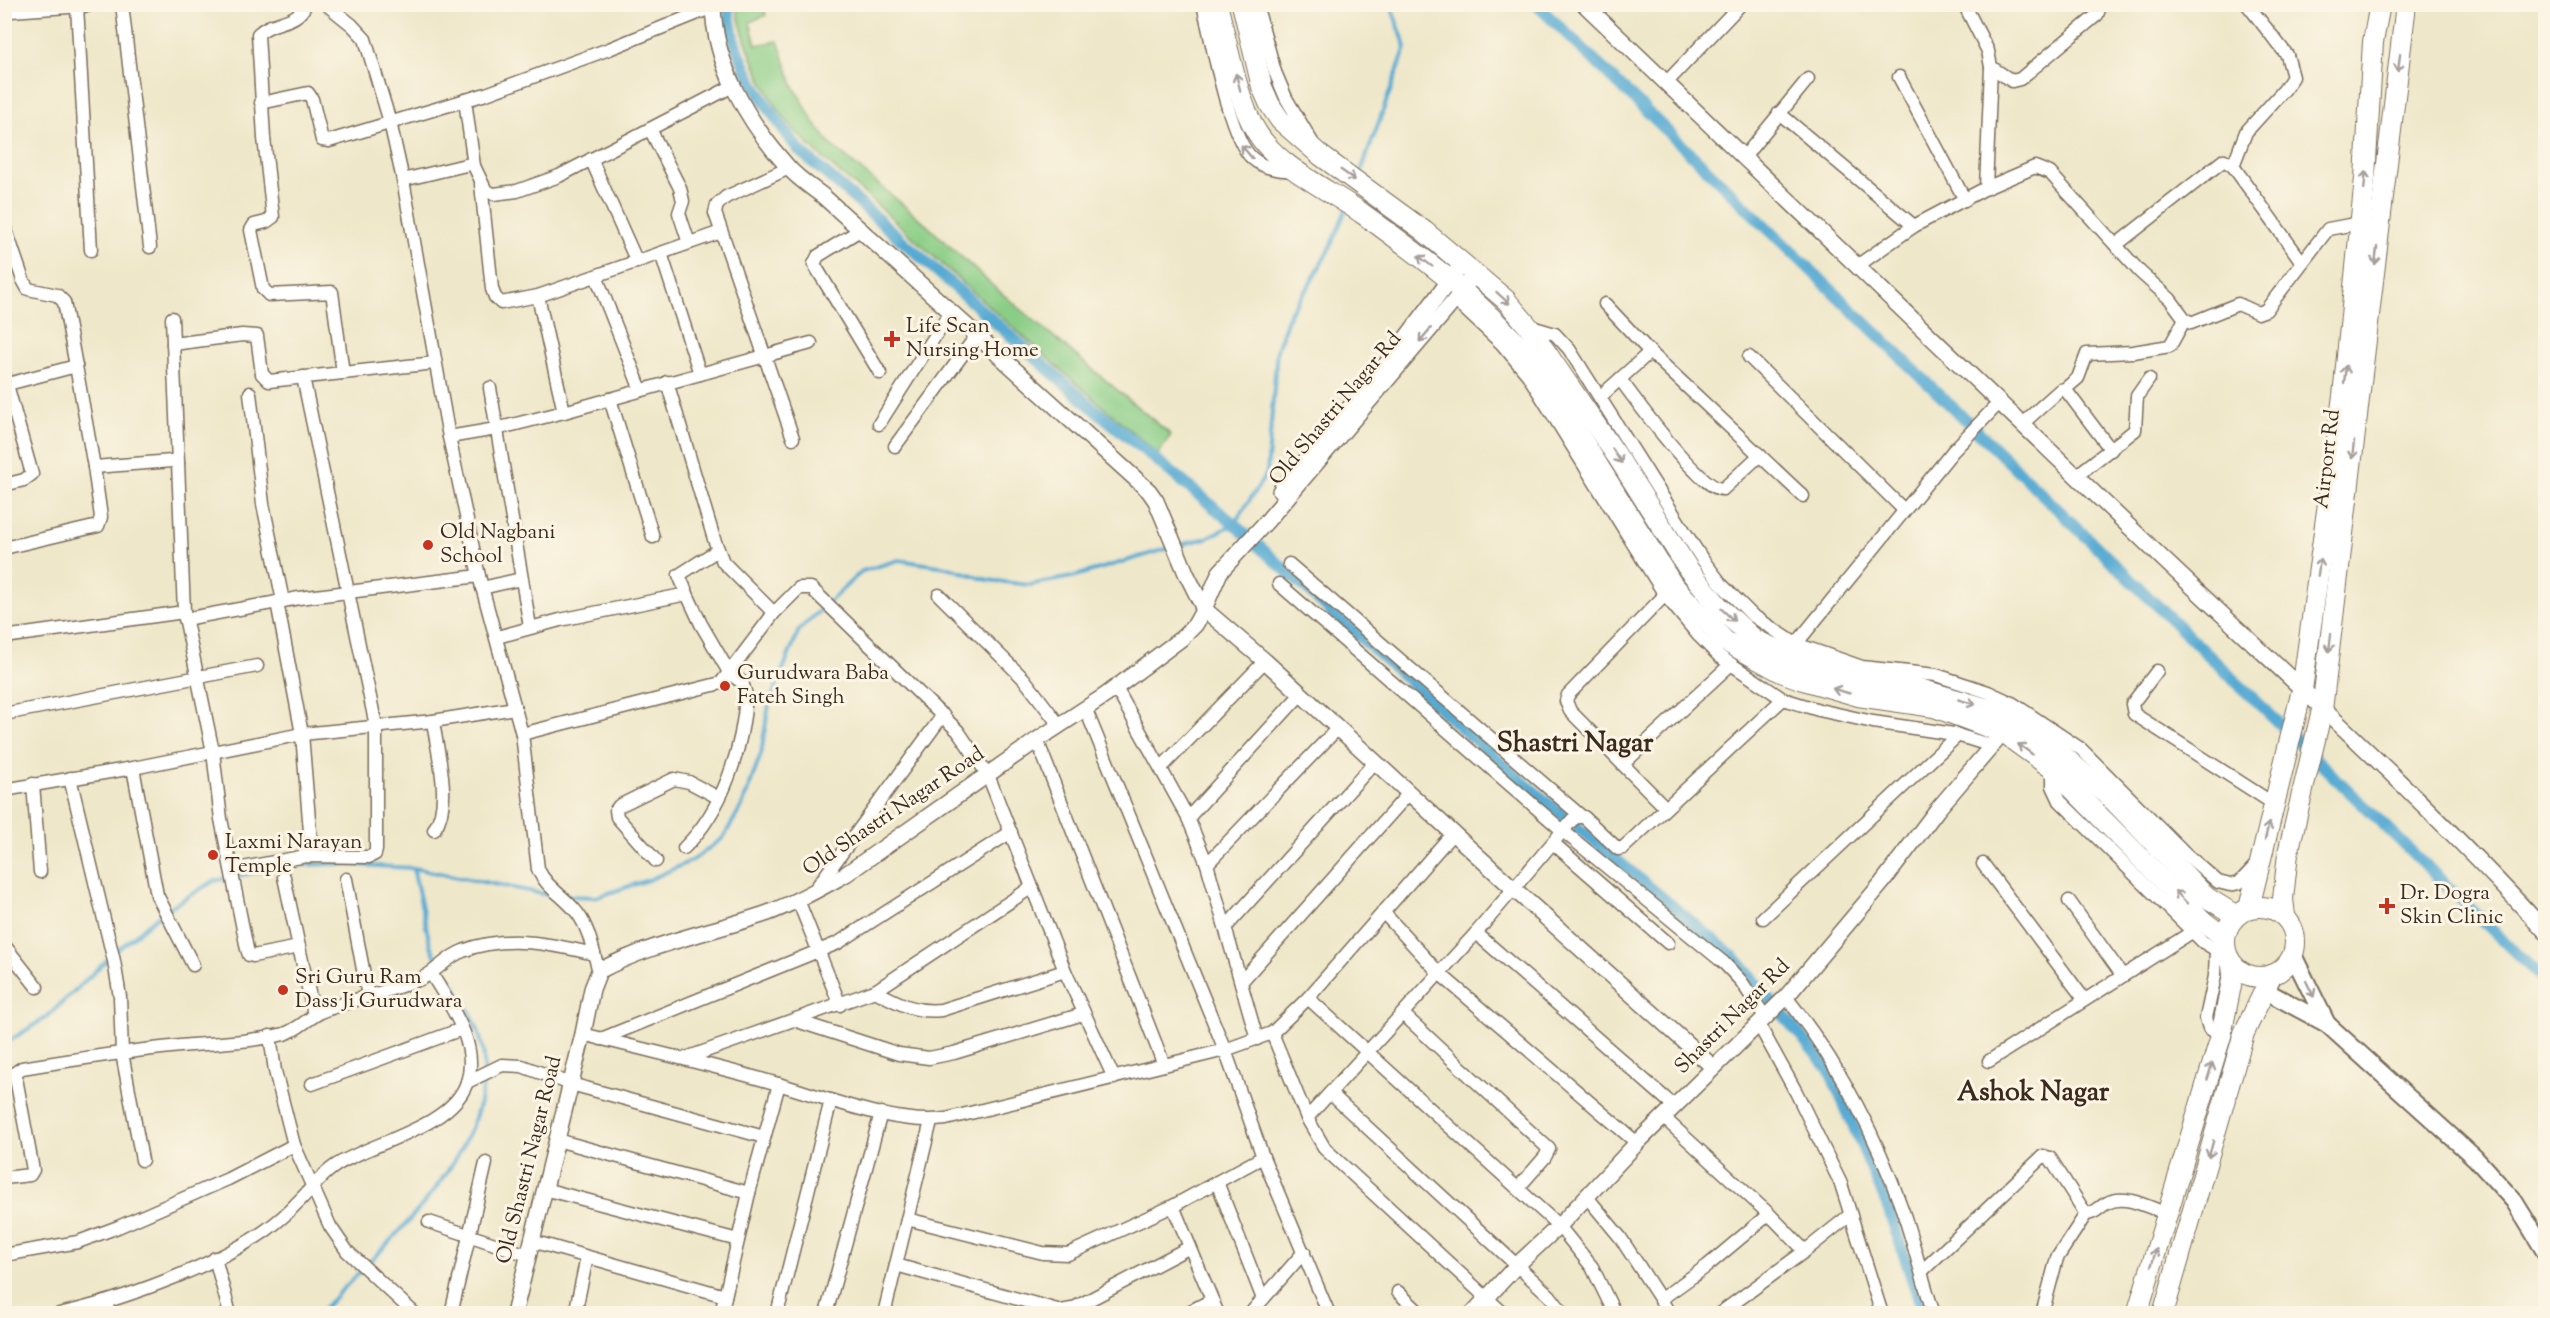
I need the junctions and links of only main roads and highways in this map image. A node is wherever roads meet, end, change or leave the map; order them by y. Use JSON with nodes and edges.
{"nodes":[{"id":1,"x":1217,"y":4,"type":"edge"},
{"id":2,"x":1242,"y":4,"type":"edge"},
{"id":3,"x":2380,"y":4,"type":"edge"},
{"id":4,"x":2406,"y":4,"type":"edge"},
{"id":5,"x":1461,"y":282,"type":"junction"},
{"id":6,"x":2242,"y":912,"type":"junction"},
{"id":7,"x":2285,"y":916,"type":"junction"},
{"id":8,"x":2224,"y":950,"type":"junction"},
{"id":9,"x":2293,"y":955,"type":"junction"},
{"id":10,"x":2268,"y":983,"type":"junction"},
{"id":11,"x":2327,"y":1023,"type":"junction"},
{"id":12,"x":2546,"y":1253,"type":"edge"},
{"id":13,"x":2137,"y":1314,"type":"edge"},
{"id":14,"x":2163,"y":1314,"type":"edge"}],
"edges":[{"from":5,"to":1,"type":"main road","one_way":true},
{"from":2,"to":5,"type":"main road","one_way":true},
{"from":6,"to":3,"type":"main road","one_way":true},
{"from":4,"to":7,"type":"main road","name":"Airport Rd","one_way":true},
{"from":5,"to":6,"type":"main road","one_way":true},
{"from":8,"to":5,"type":"main road","one_way":true},
{"from":6,"to":7,"type":"main road"},
{"from":6,"to":8,"type":"main road"},
{"from":7,"to":9,"type":"main road"},
{"from":8,"to":10,"type":"main road"},
{"from":13,"to":8,"type":"main road","one_way":true},
{"from":9,"to":10,"type":"main road"},
{"from":9,"to":11,"type":"main road","one_way":true},
{"from":10,"to":11,"type":"main road"},
{"from":10,"to":14,"type":"main road","one_way":true},
{"from":11,"to":12,"type":"main road"}]}
